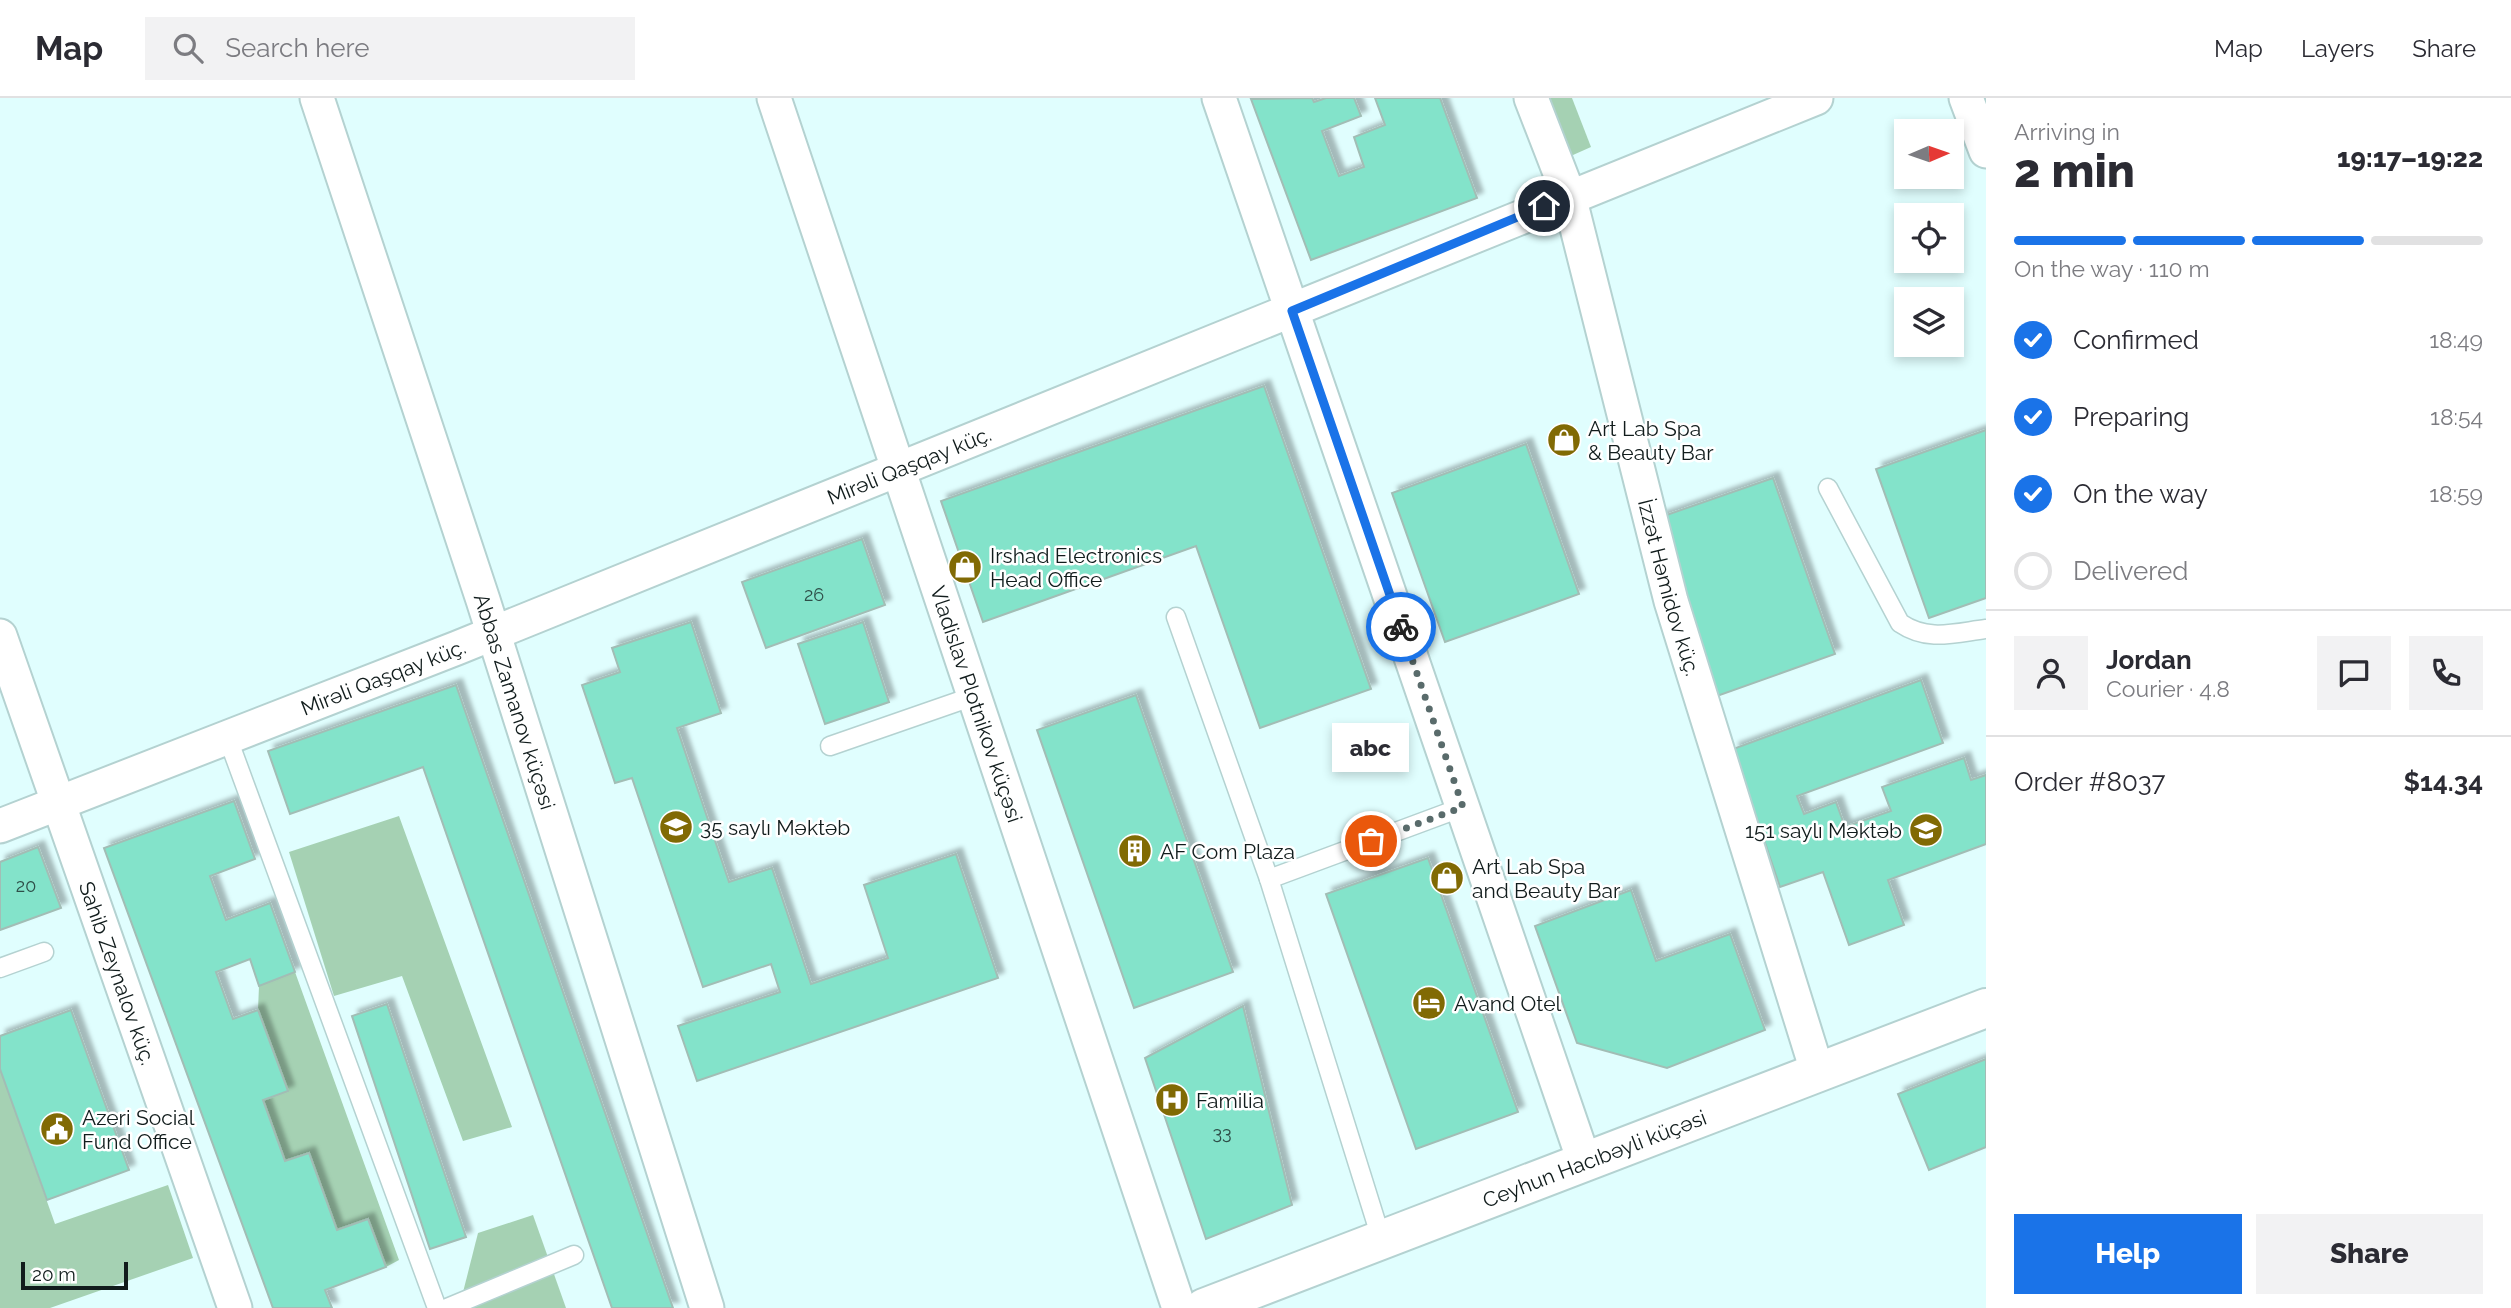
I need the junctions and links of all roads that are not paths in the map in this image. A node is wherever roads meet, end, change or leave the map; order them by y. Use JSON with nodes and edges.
{"nodes":[{"id":1,"x":317,"y":98,"type":"edge"},
{"id":2,"x":774,"y":98,"type":"edge"},
{"id":3,"x":1219,"y":98,"type":"edge"},
{"id":4,"x":1531,"y":98,"type":"edge"},
{"id":5,"x":1816,"y":98,"type":"edge"},
{"id":6,"x":1966,"y":98,"type":"edge"},
{"id":7,"x":1986,"y":151,"type":"edge"},
{"id":8,"x":1569,"y":196,"type":"junction"},
{"id":9,"x":1292,"y":311,"type":"junction"},
{"id":10,"x":897,"y":468,"type":"junction"},
{"id":11,"x":1828,"y":488,"type":"dead end"},
{"id":12,"x":1176,"y":617,"type":"dead end"},
{"id":13,"x":1986,"y":629,"type":"edge"},
{"id":14,"x":492,"y":633,"type":"junction"},
{"id":15,"x":0,"y":636,"type":"edge"},
{"id":16,"x":974,"y":696,"type":"junction"},
{"id":17,"x":227,"y":736,"type":"junction"},
{"id":18,"x":830,"y":746,"type":"dead end"},
{"id":19,"x":57,"y":804,"type":"junction"},
{"id":20,"x":1463,"y":807,"type":"junction"},
{"id":21,"x":0,"y":825,"type":"edge"},
{"id":22,"x":1269,"y":879,"type":"junction"},
{"id":23,"x":44,"y":952,"type":"dead end"},
{"id":24,"x":0,"y":968,"type":"edge"},
{"id":25,"x":1986,"y":1008,"type":"edge"},
{"id":26,"x":1818,"y":1074,"type":"junction"},
{"id":27,"x":1584,"y":1161,"type":"junction"},
{"id":28,"x":1381,"y":1238,"type":"junction"},
{"id":29,"x":574,"y":1255,"type":"dead end"},
{"id":30,"x":235,"y":1308,"type":"edge"},
{"id":31,"x":437,"y":1308,"type":"edge"},
{"id":32,"x":447,"y":1308,"type":"edge"},
{"id":33,"x":707,"y":1308,"type":"edge"},
{"id":34,"x":1179,"y":1308,"type":"edge"},
{"id":35,"x":1204,"y":1308,"type":"edge"}],
"edges":[{"from":1,"to":14,"type":"street","name":"Abbas Zamanov küçəsi"},
{"from":2,"to":10,"type":"street","name":"Vladislav Plotnikov küçəsi"},
{"from":3,"to":9,"type":"street"},
{"from":4,"to":8,"type":"street","name":"İzzət Həmidov küç."},
{"from":5,"to":8,"type":"street","name":"Mirəli Qaşqay küç."},
{"from":6,"to":7,"type":"street"},
{"from":8,"to":9,"type":"street","name":"Mirəli Qaşqay küç."},
{"from":8,"to":26,"type":"street","name":"İzzət Həmidov küç."},
{"from":9,"to":10,"type":"street","name":"Mirəli Qaşqay küç."},
{"from":9,"to":20,"type":"street"},
{"from":10,"to":14,"type":"street","name":"Mirəli Qaşqay küç."},
{"from":10,"to":16,"type":"street","name":"Vladislav Plotnikov küçəsi"},
{"from":11,"to":13,"type":"lane"},
{"from":12,"to":22,"type":"lane"},
{"from":14,"to":17,"type":"street","name":"Mirəli Qaşqay küç."},
{"from":14,"to":33,"type":"street","name":"Abbas Zamanov küçəsi"},
{"from":15,"to":19,"type":"street","name":"Sahib Zeynalov küç."},
{"from":16,"to":18,"type":"lane"},
{"from":16,"to":34,"type":"street","name":"Vladislav Plotnikov küçəsi"},
{"from":17,"to":19,"type":"street","name":"Mirəli Qaşqay küç."},
{"from":17,"to":31,"type":"lane"},
{"from":19,"to":21,"type":"street","name":"Mirəli Qaşqay küç."},
{"from":19,"to":30,"type":"street","name":"Sahib Zeynalov küç."},
{"from":20,"to":22,"type":"lane"},
{"from":20,"to":27,"type":"street"},
{"from":22,"to":28,"type":"lane"},
{"from":23,"to":24,"type":"lane"},
{"from":25,"to":26,"type":"main road","name":"Ceyhun Hacıbəyli küçəsi"},
{"from":26,"to":27,"type":"main road","name":"Ceyhun Hacıbəyli küçəsi"},
{"from":27,"to":28,"type":"main road","name":"Ceyhun Hacıbəyli küçəsi"},
{"from":28,"to":35,"type":"main road","name":"Ceyhun Hacıbəyli küçəsi"},
{"from":29,"to":32,"type":"lane"}]}
